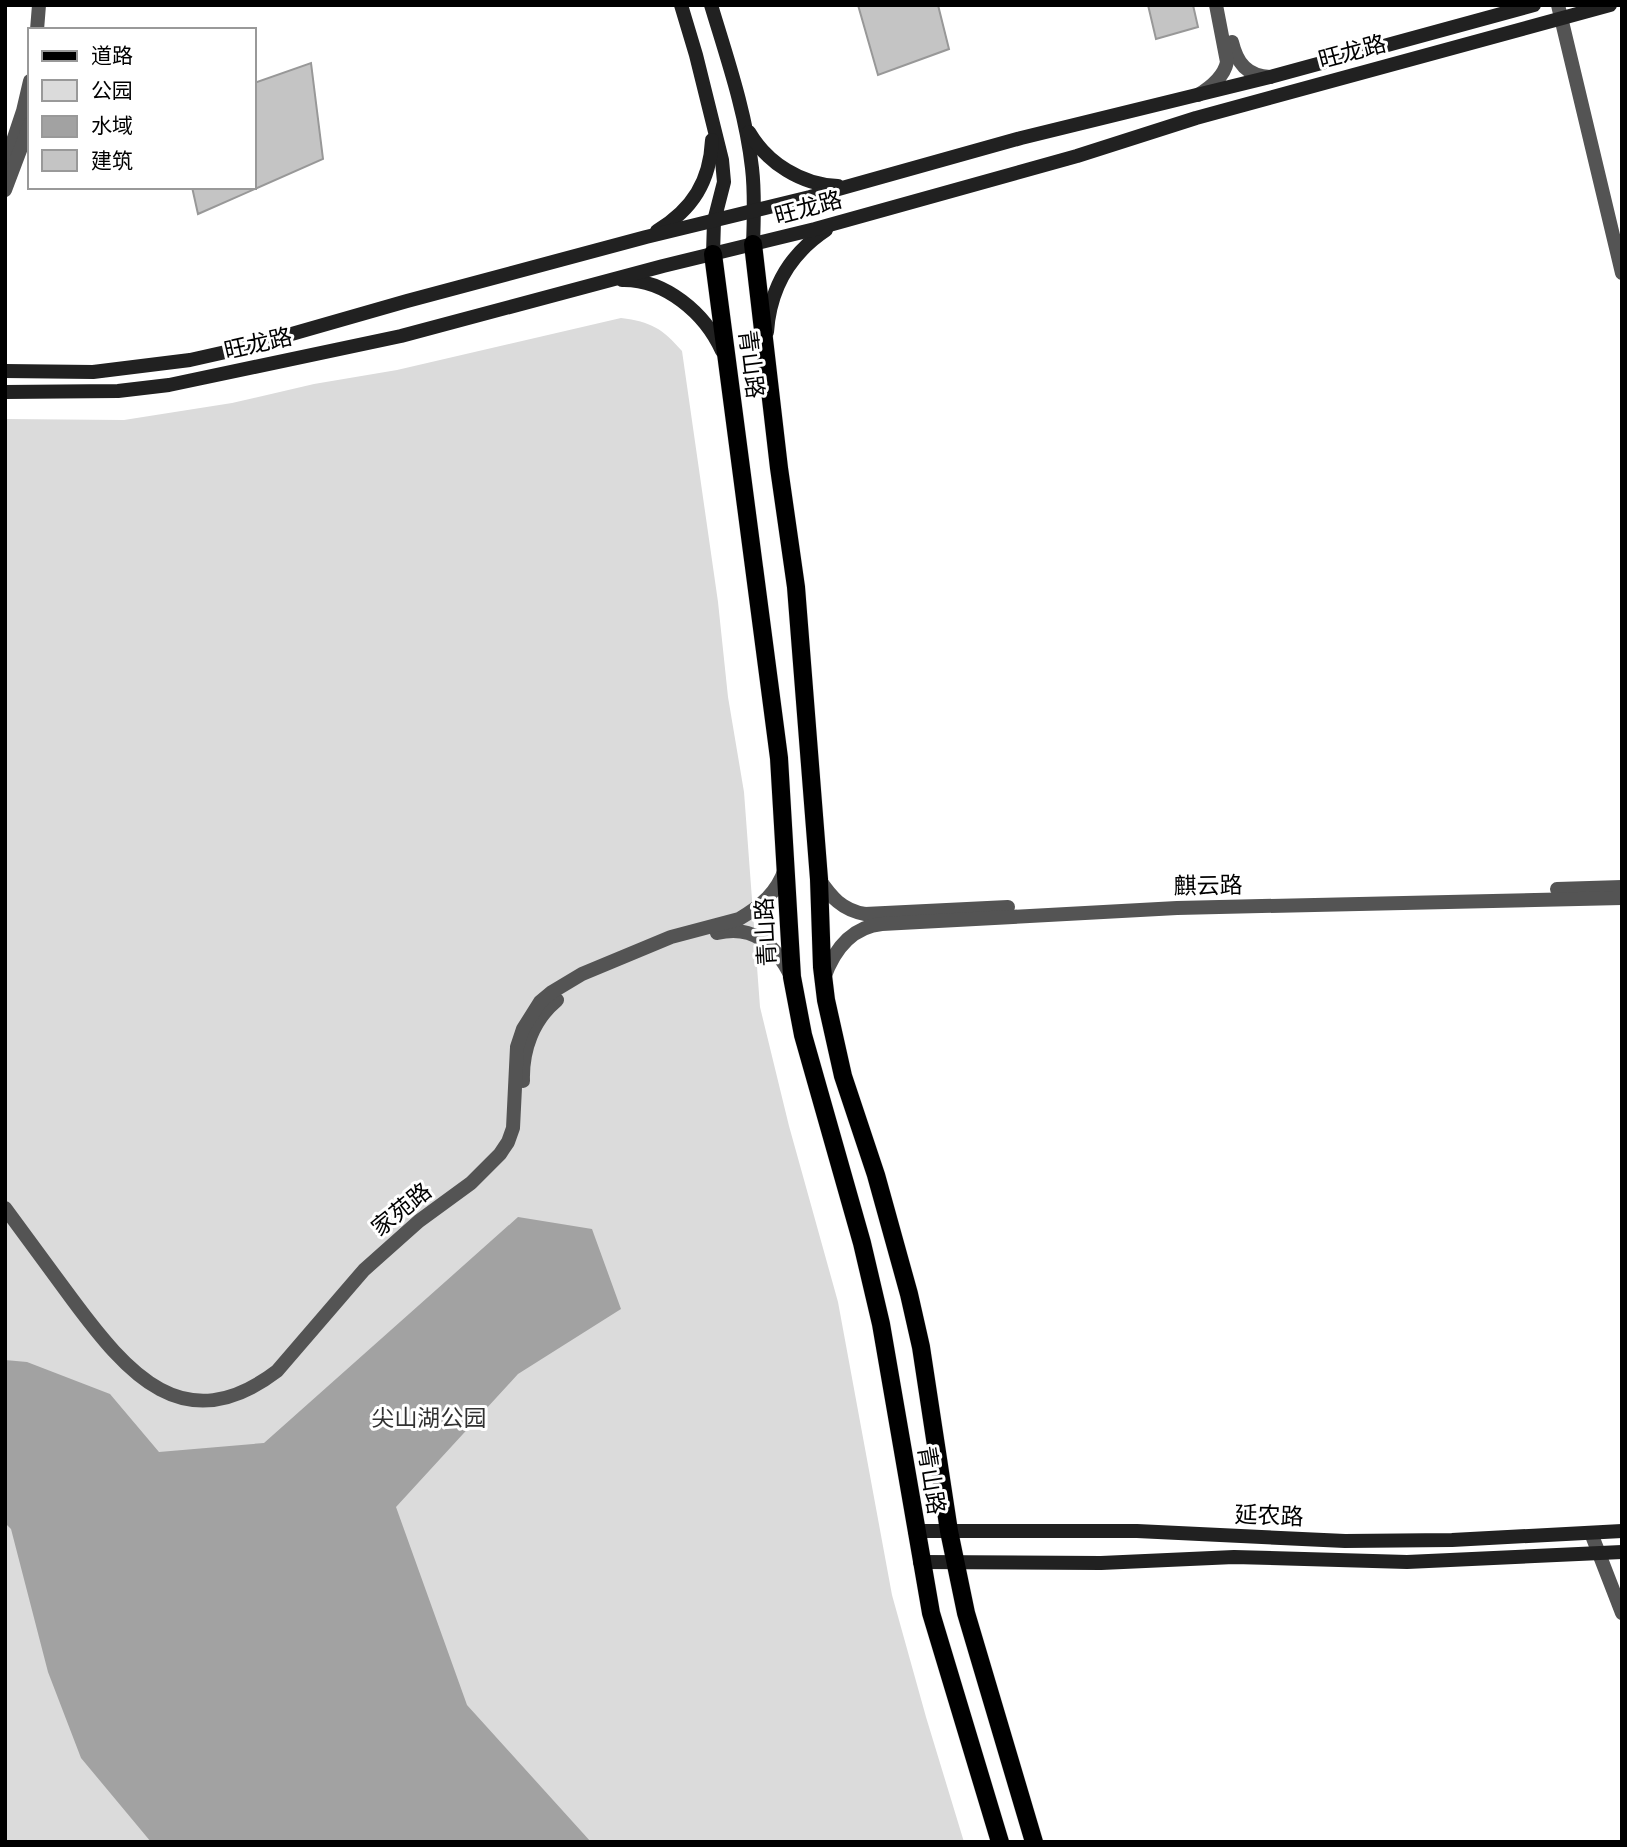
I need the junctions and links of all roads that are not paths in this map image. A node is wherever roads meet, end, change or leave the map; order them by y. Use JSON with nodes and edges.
{"nodes":[{"id":1,"x":39,"y":5,"type":"edge"},
{"id":2,"x":48,"y":5,"type":"edge"},
{"id":3,"x":681,"y":5,"type":"edge"},
{"id":4,"x":711,"y":5,"type":"edge"},
{"id":5,"x":1216,"y":5,"type":"edge"},
{"id":6,"x":1223,"y":5,"type":"edge"},
{"id":7,"x":1534,"y":5,"type":"edge"},
{"id":8,"x":1610,"y":5,"type":"edge"},
{"id":9,"x":1565,"y":11,"type":"edge"},
{"id":10,"x":37,"y":28,"type":"edge"},
{"id":11,"x":47,"y":28,"type":"edge"},
{"id":12,"x":1270,"y":77,"type":"junction"},
{"id":13,"x":28,"y":89,"type":"edge"},
{"id":14,"x":1196,"y":96,"type":"junction"},
{"id":15,"x":710,"y":107,"type":"junction"},
{"id":16,"x":743,"y":121,"type":"junction"},
{"id":17,"x":28,"y":129,"type":"edge"},
{"id":18,"x":5,"y":165,"type":"edge"},
{"id":19,"x":861,"y":183,"type":"junction"},
{"id":20,"x":5,"y":190,"type":"edge"},
{"id":21,"x":754,"y":211,"type":"junction"},
{"id":22,"x":854,"y":218,"type":"junction"},
{"id":23,"x":714,"y":220,"type":"junction"},
{"id":24,"x":1622,"y":236,"type":"edge"},
{"id":25,"x":646,"y":237,"type":"junction"},
{"id":26,"x":753,"y":244,"type":"junction"},
{"id":27,"x":713,"y":254,"type":"junction"},
{"id":28,"x":1622,"y":273,"type":"edge"},
{"id":29,"x":606,"y":281,"type":"junction"},
{"id":30,"x":766,"y":354,"type":"junction"},
{"id":31,"x":727,"y":362,"type":"junction"},
{"id":32,"x":5,"y":371,"type":"edge"},
{"id":33,"x":5,"y":392,"type":"edge"},
{"id":34,"x":786,"y":864,"type":"junction"},
{"id":35,"x":819,"y":879,"type":"junction"},
{"id":36,"x":1622,"y":887,"type":"edge"},
{"id":37,"x":1622,"y":898,"type":"edge"},
{"id":38,"x":792,"y":977,"type":"junction"},
{"id":39,"x":824,"y":979,"type":"junction"},
{"id":40,"x":5,"y":1208,"type":"edge"},
{"id":41,"x":5,"y":1221,"type":"edge"},
{"id":42,"x":915,"y":1531,"type":"junction"},
{"id":43,"x":949,"y":1531,"type":"junction"},
{"id":44,"x":1622,"y":1531,"type":"edge"},
{"id":45,"x":1591,"y":1533,"type":"junction"},
{"id":46,"x":1622,"y":1552,"type":"edge"},
{"id":47,"x":1599,"y":1553,"type":"junction"},
{"id":48,"x":920,"y":1562,"type":"junction"},
{"id":49,"x":955,"y":1562,"type":"junction"},
{"id":50,"x":1622,"y":1613,"type":"edge"},
{"id":51,"x":1000,"y":1842,"type":"edge"},
{"id":52,"x":1034,"y":1842,"type":"edge"}],
"edges":[{"from":1,"to":10,"type":"street"},
{"from":2,"to":11,"type":"street"},
{"from":3,"to":15,"type":"main road","name":"青山路"},
{"from":4,"to":16,"type":"main road","name":"青山路"},
{"from":5,"to":14,"type":"street"},
{"from":6,"to":12,"type":"street"},
{"from":7,"to":12,"type":"main road","name":"旺龙路"},
{"from":8,"to":9,"type":"main road","name":"旺龙路"},
{"from":9,"to":22,"type":"main road","name":"旺龙路"},
{"from":9,"to":24,"type":"street"},
{"from":9,"to":28,"type":"street"},
{"from":12,"to":14,"type":"main road","name":"旺龙路"},
{"from":13,"to":18,"type":"street"},
{"from":14,"to":19,"type":"main road","name":"旺龙路"},
{"from":15,"to":23,"type":"main road","name":"青山路"},
{"from":15,"to":25,"type":"main road"},
{"from":16,"to":19,"type":"main road"},
{"from":16,"to":21,"type":"main road","name":"青山路"},
{"from":17,"to":20,"type":"street"},
{"from":19,"to":21,"type":"main road","name":"旺龙路"},
{"from":21,"to":23,"type":"main road","name":"旺龙路"},
{"from":21,"to":26,"type":"main road","name":"青山路"},
{"from":22,"to":26,"type":"main road","name":"旺龙路"},
{"from":22,"to":30,"type":"main road"},
{"from":23,"to":25,"type":"main road","name":"旺龙路"},
{"from":23,"to":27,"type":"main road","name":"青山路"},
{"from":25,"to":32,"type":"main road","name":"旺龙路"},
{"from":26,"to":27,"type":"main road","name":"旺龙路"},
{"from":26,"to":30,"type":"main road","name":"青山路"},
{"from":27,"to":29,"type":"main road","name":"旺龙路"},
{"from":27,"to":31,"type":"main road","name":"青山路"},
{"from":29,"to":31,"type":"main road"},
{"from":29,"to":33,"type":"main road","name":"旺龙路"},
{"from":30,"to":35,"type":"main road","name":"青山路"},
{"from":31,"to":34,"type":"main road","name":"青山路"},
{"from":34,"to":38,"type":"main road","name":"青山路"},
{"from":34,"to":40,"type":"street","name":"家苑路"},
{"from":35,"to":36,"type":"street","name":"麒云路"},
{"from":35,"to":39,"type":"main road","name":"青山路"},
{"from":37,"to":39,"type":"street","name":"麒云路"},
{"from":38,"to":41,"type":"street","name":"家苑路"},
{"from":38,"to":42,"type":"main road","name":"青山路"},
{"from":39,"to":43,"type":"main road","name":"青山路"},
{"from":42,"to":43,"type":"main road","name":"延农路"},
{"from":42,"to":48,"type":"main road","name":"青山路"},
{"from":43,"to":45,"type":"main road","name":"延农路"},
{"from":43,"to":49,"type":"main road","name":"青山路"},
{"from":44,"to":45,"type":"main road","name":"延农路"},
{"from":45,"to":47,"type":"street"},
{"from":46,"to":47,"type":"main road","name":"延农路"},
{"from":47,"to":49,"type":"main road","name":"延农路"},
{"from":47,"to":50,"type":"street"},
{"from":48,"to":49,"type":"main road","name":"延农路"},
{"from":48,"to":51,"type":"main road","name":"青山路"},
{"from":49,"to":52,"type":"main road","name":"青山路"}]}
